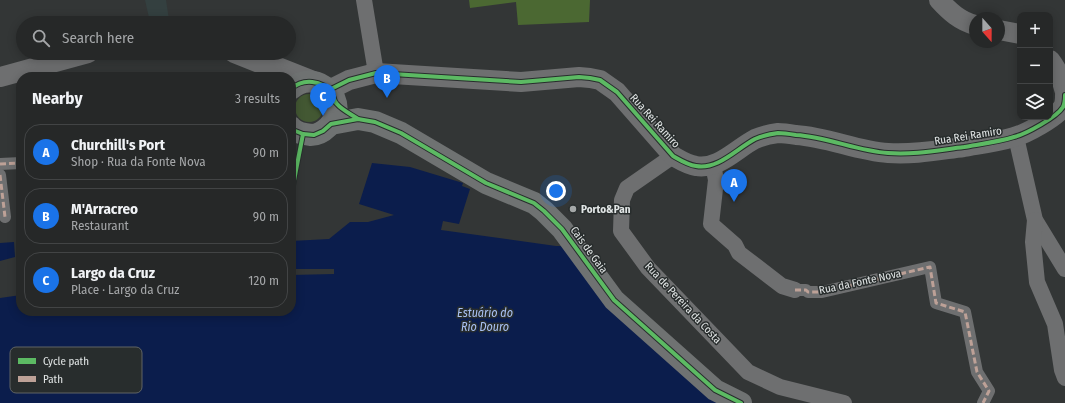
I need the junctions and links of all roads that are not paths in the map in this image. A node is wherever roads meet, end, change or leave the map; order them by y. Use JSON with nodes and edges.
{"nodes":[{"id":1,"x":364,"y":0,"type":"edge"},
{"id":2,"x":940,"y":0,"type":"edge"},
{"id":3,"x":969,"y":23,"type":"edge"},
{"id":4,"x":1005,"y":31,"type":"edge"},
{"id":5,"x":1017,"y":33,"type":"edge"},
{"id":6,"x":62,"y":60,"type":"edge"},
{"id":7,"x":248,"y":60,"type":"edge"},
{"id":8,"x":1053,"y":64,"type":"edge"},
{"id":9,"x":268,"y":70,"type":"edge"},
{"id":10,"x":18,"y":72,"type":"edge"},
{"id":11,"x":284,"y":72,"type":"edge"},
{"id":12,"x":16,"y":73,"type":"edge"},
{"id":13,"x":376,"y":73,"type":"junction"},
{"id":14,"x":0,"y":77,"type":"edge"},
{"id":15,"x":296,"y":80,"type":"edge"},
{"id":16,"x":296,"y":85,"type":"edge"},
{"id":17,"x":1065,"y":92,"type":"edge"},
{"id":18,"x":1065,"y":95,"type":"edge"},
{"id":19,"x":328,"y":100,"type":"junction"},
{"id":20,"x":296,"y":130,"type":"edge"},
{"id":21,"x":1016,"y":137,"type":"junction"},
{"id":22,"x":674,"y":156,"type":"junction"},
{"id":23,"x":16,"y":163,"type":"edge"},
{"id":24,"x":0,"y":164,"type":"edge"},
{"id":25,"x":713,"y":165,"type":"junction"},
{"id":26,"x":0,"y":175,"type":"edge"},
{"id":27,"x":5,"y":217,"type":"dead end"},
{"id":28,"x":1035,"y":220,"type":"junction"},
{"id":29,"x":1065,"y":268,"type":"edge"},
{"id":30,"x":795,"y":290,"type":"joint"},
{"id":31,"x":1065,"y":378,"type":"edge"},
{"id":32,"x":741,"y":403,"type":"edge"},
{"id":33,"x":844,"y":403,"type":"edge"},
{"id":34,"x":982,"y":403,"type":"edge"}],
"edges":[{"from":1,"to":13,"type":"street"},
{"from":2,"to":3,"type":"street"},
{"from":4,"to":5,"type":"street"},
{"from":6,"to":10,"type":"street"},
{"from":7,"to":9,"type":"street"},
{"from":8,"to":17,"type":"street"},
{"from":9,"to":11,"type":"street"},
{"from":12,"to":14,"type":"street"},
{"from":13,"to":19,"type":"street","name":"Rua Rei Ramiro"},
{"from":13,"to":22,"type":"street","name":"Rua Rei Ramiro"},
{"from":15,"to":19,"type":"street"},
{"from":16,"to":19,"type":"main road","name":"Cais de Gaia"},
{"from":18,"to":21,"type":"street","name":"Rua Rei Ramiro"},
{"from":19,"to":20,"type":"main road"},
{"from":19,"to":32,"type":"main road","name":"Cais de Gaia"},
{"from":21,"to":25,"type":"street","name":"Rua Rei Ramiro"},
{"from":21,"to":28,"type":"street"},
{"from":22,"to":25,"type":"street","name":"Rua Rei Ramiro"},
{"from":22,"to":33,"type":"street","name":"Rua de Pereira da Costa"},
{"from":23,"to":24,"type":"street"},
{"from":25,"to":30,"type":"street","name":"Rua da Fonte Nova"},
{"from":26,"to":27,"type":"street"},
{"from":28,"to":29,"type":"street"},
{"from":28,"to":31,"type":"street"},
{"from":30,"to":34,"type":"street","name":"Rua da Fonte Nova"}]}
